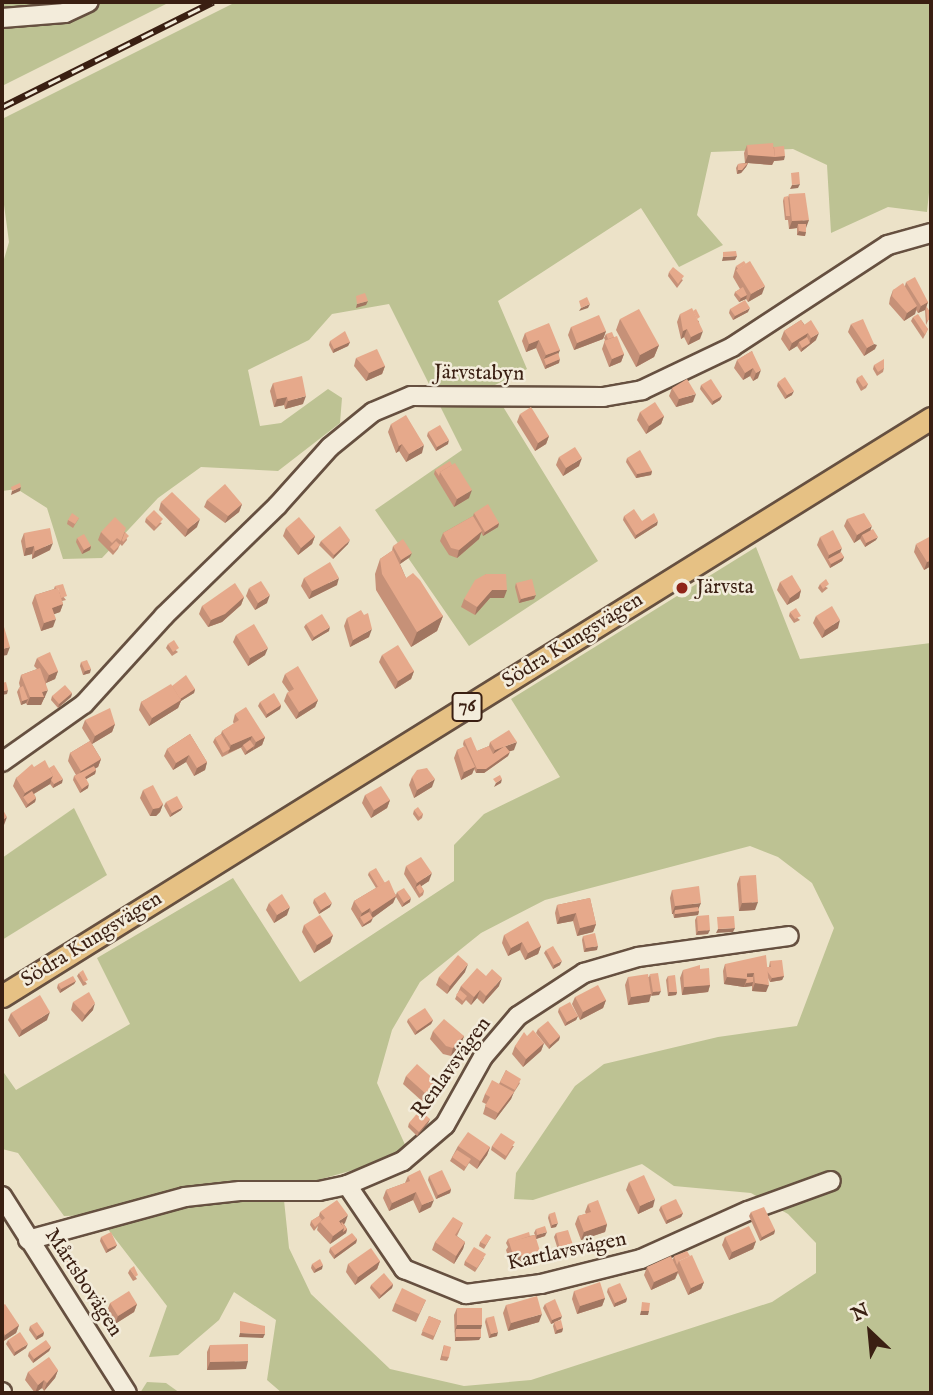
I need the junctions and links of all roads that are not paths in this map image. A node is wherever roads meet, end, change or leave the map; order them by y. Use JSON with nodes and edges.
{"nodes":[{"id":1,"x":89,"y":2,"type":"edge"},
{"id":2,"x":2,"y":18,"type":"edge"},
{"id":3,"x":931,"y":233,"type":"edge"},
{"id":4,"x":931,"y":418,"type":"edge"},
{"id":5,"x":2,"y":761,"type":"edge"},
{"id":6,"x":789,"y":936,"type":"dead end"},
{"id":7,"x":2,"y":996,"type":"edge"},
{"id":8,"x":831,"y":1181,"type":"dead end"},
{"id":9,"x":347,"y":1185,"type":"junction"},
{"id":10,"x":2,"y":1196,"type":"edge"},
{"id":11,"x":27,"y":1240,"type":"junction"},
{"id":12,"x":127,"y":1393,"type":"edge"}],
"edges":[{"from":1,"to":2,"type":"street"},
{"from":3,"to":5,"type":"street","name":"Järvstabyn"},
{"from":4,"to":7,"type":"main road","name":"Södra Kungsvägen","number":"76"},
{"from":6,"to":9,"type":"street","name":"Renlavsvägen"},
{"from":8,"to":9,"type":"street","name":"Kartlavsvägen"},
{"from":9,"to":11,"type":"street","name":"Renlavsvägen"},
{"from":10,"to":11,"type":"street","name":"Mårtsbovägen"},
{"from":11,"to":12,"type":"street","name":"Mårtsbovägen"}]}
